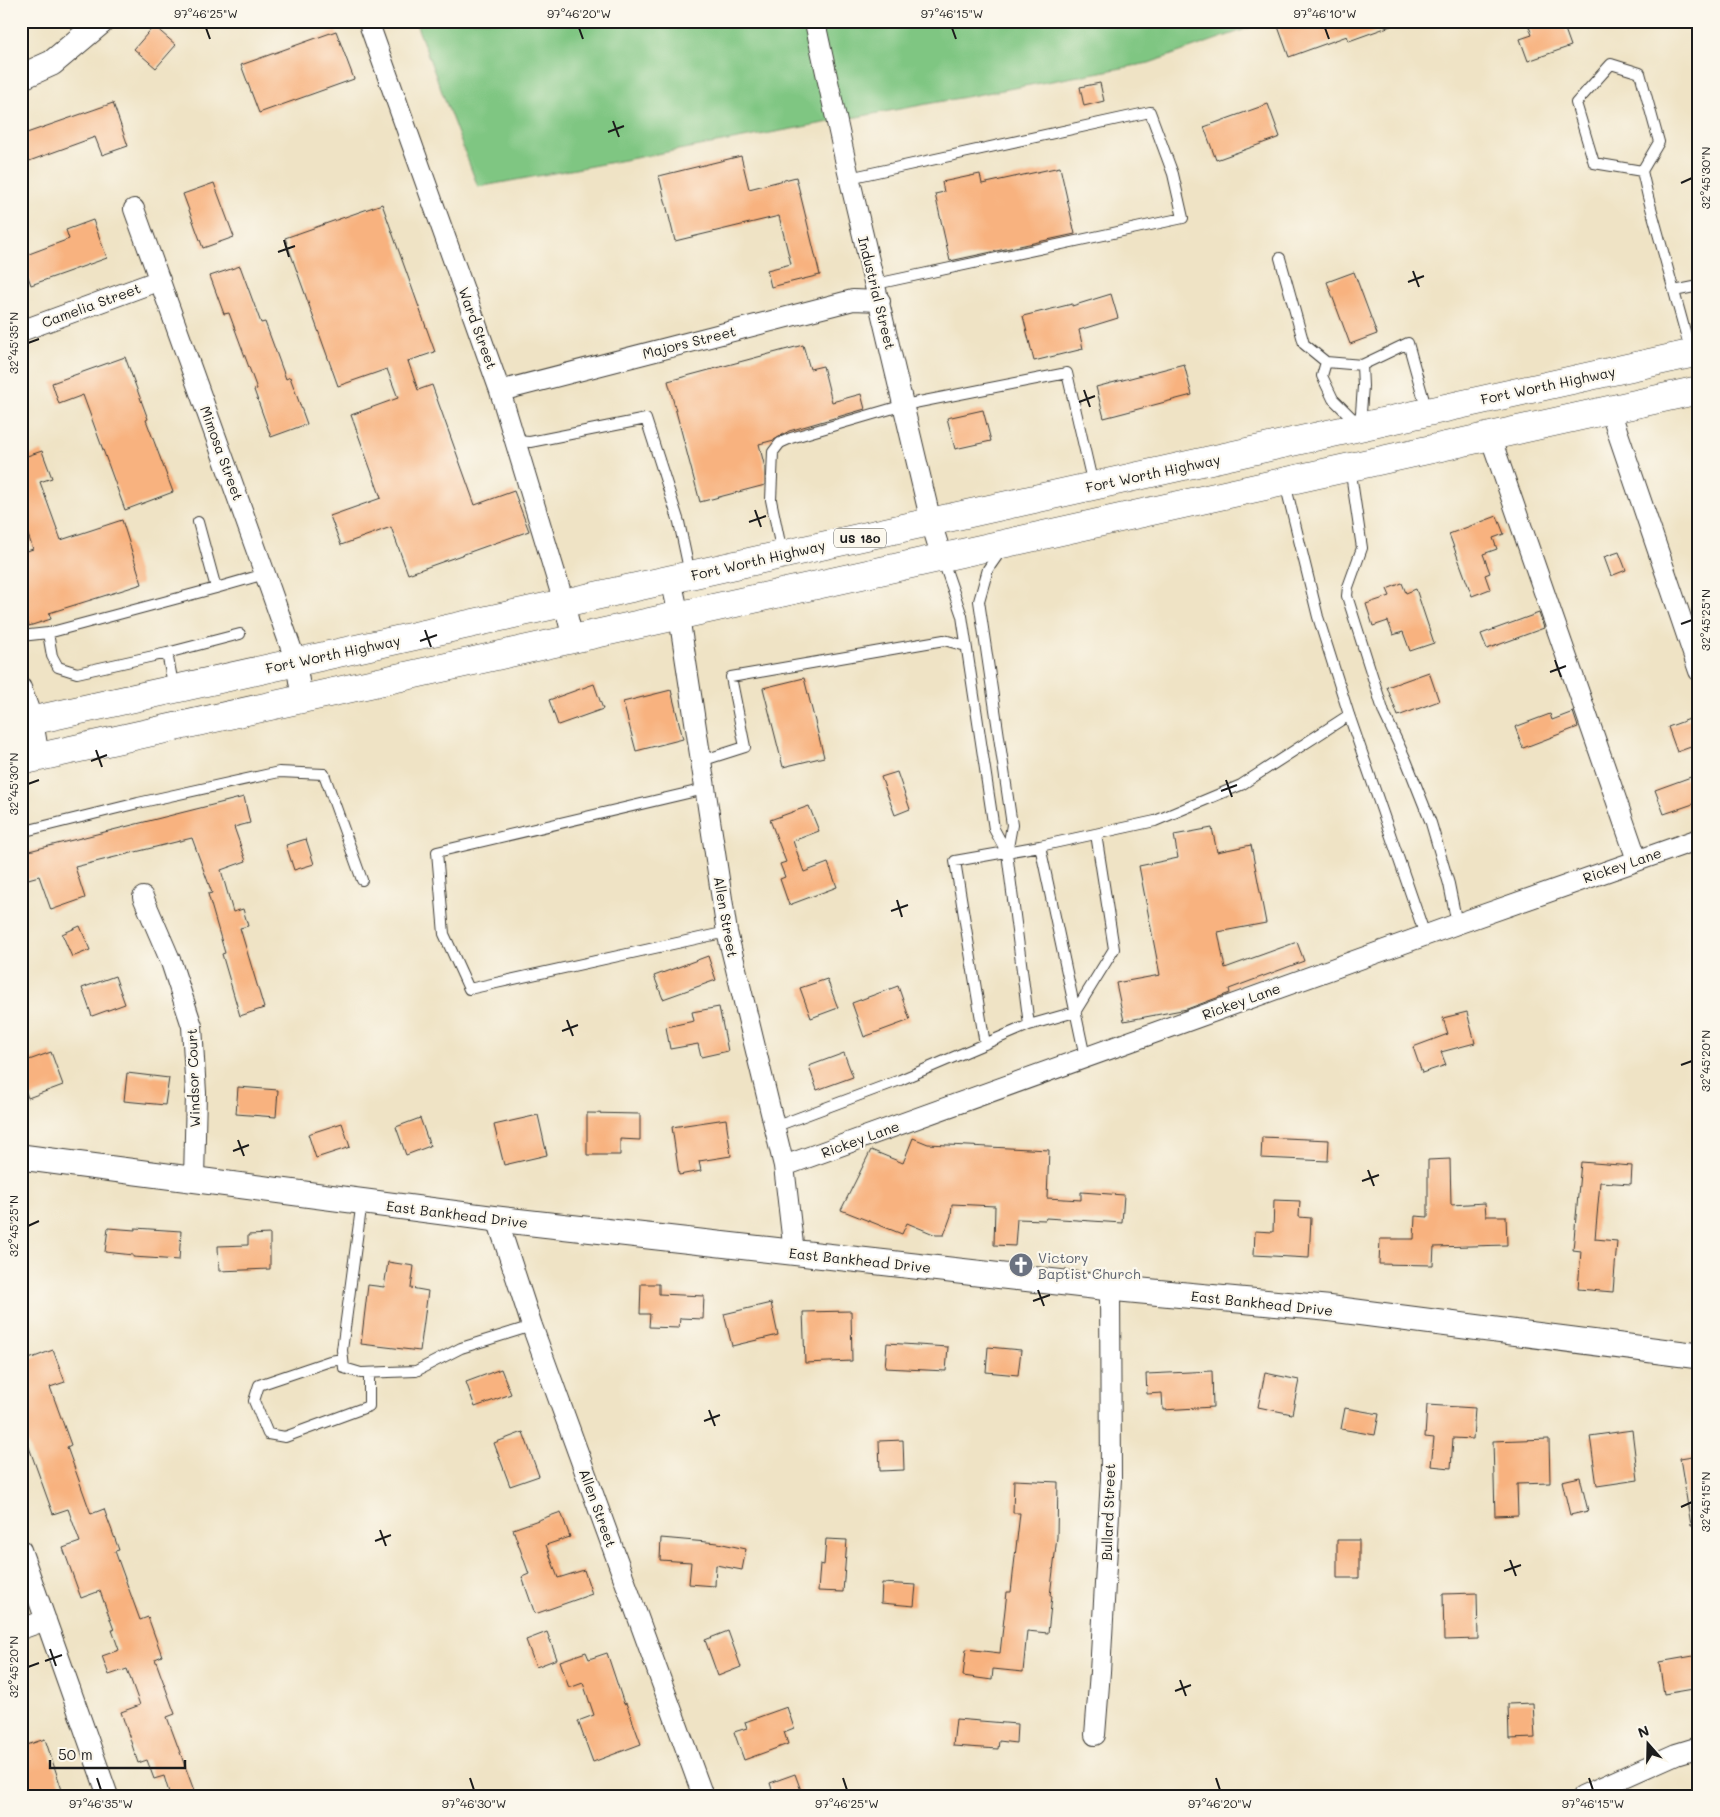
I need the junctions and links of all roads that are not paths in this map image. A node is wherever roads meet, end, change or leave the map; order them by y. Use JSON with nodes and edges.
{"nodes":[{"id":1,"x":102,"y":21,"type":"edge"},
{"id":2,"x":368,"y":21,"type":"edge"},
{"id":3,"x":816,"y":27,"type":"dead end"},
{"id":4,"x":21,"y":77,"type":"edge"},
{"id":5,"x":1642,"y":171,"type":"junction"},
{"id":6,"x":849,"y":178,"type":"junction"},
{"id":7,"x":134,"y":209,"type":"dead end"},
{"id":8,"x":1280,"y":258,"type":"dead end"},
{"id":9,"x":160,"y":280,"type":"junction"},
{"id":10,"x":1699,"y":286,"type":"edge"},
{"id":11,"x":1674,"y":291,"type":"junction"},
{"id":12,"x":878,"y":293,"type":"junction"},
{"id":13,"x":21,"y":330,"type":"edge"},
{"id":14,"x":1695,"y":353,"type":"edge"},
{"id":15,"x":1326,"y":362,"type":"junction"},
{"id":16,"x":1362,"y":365,"type":"junction"},
{"id":17,"x":1699,"y":390,"type":"edge"},
{"id":18,"x":500,"y":391,"type":"junction"},
{"id":19,"x":904,"y":405,"type":"junction"},
{"id":20,"x":1610,"y":410,"type":"junction"},
{"id":21,"x":1428,"y":412,"type":"junction"},
{"id":22,"x":1360,"y":427,"type":"junction"},
{"id":23,"x":1490,"y":436,"type":"junction"},
{"id":24,"x":515,"y":441,"type":"junction"},
{"id":25,"x":1360,"y":465,"type":"junction"},
{"id":26,"x":1285,"y":482,"type":"junction"},
{"id":27,"x":1093,"y":486,"type":"junction"},
{"id":28,"x":198,"y":522,"type":"dead end"},
{"id":29,"x":931,"y":522,"type":"junction"},
{"id":30,"x":1005,"y":545,"type":"junction"},
{"id":31,"x":783,"y":555,"type":"junction"},
{"id":32,"x":942,"y":558,"type":"junction"},
{"id":33,"x":265,"y":574,"type":"junction"},
{"id":34,"x":681,"y":577,"type":"junction"},
{"id":35,"x":216,"y":588,"type":"junction"},
{"id":36,"x":564,"y":603,"type":"junction"},
{"id":37,"x":679,"y":616,"type":"junction"},
{"id":38,"x":48,"y":633,"type":"junction"},
{"id":39,"x":240,"y":634,"type":"dead end"},
{"id":40,"x":21,"y":636,"type":"edge"},
{"id":41,"x":574,"y":639,"type":"junction"},
{"id":42,"x":966,"y":646,"type":"junction"},
{"id":43,"x":167,"y":653,"type":"junction"},
{"id":44,"x":296,"y":662,"type":"junction"},
{"id":45,"x":1699,"y":671,"type":"edge"},
{"id":46,"x":21,"y":688,"type":"edge"},
{"id":47,"x":174,"y":690,"type":"junction"},
{"id":48,"x":302,"y":700,"type":"junction"},
{"id":49,"x":1349,"y":715,"type":"junction"},
{"id":50,"x":27,"y":722,"type":"edge"},
{"id":51,"x":30,"y":759,"type":"edge"},
{"id":52,"x":700,"y":761,"type":"junction"},
{"id":53,"x":705,"y":788,"type":"junction"},
{"id":54,"x":21,"y":832,"type":"edge"},
{"id":55,"x":1096,"y":834,"type":"junction"},
{"id":56,"x":1699,"y":839,"type":"edge"},
{"id":57,"x":1040,"y":846,"type":"junction"},
{"id":58,"x":1007,"y":852,"type":"junction"},
{"id":59,"x":1637,"y":860,"type":"junction"},
{"id":60,"x":362,"y":880,"type":"dead end"},
{"id":61,"x":143,"y":897,"type":"dead end"},
{"id":62,"x":1457,"y":924,"type":"junction"},
{"id":63,"x":727,"y":932,"type":"junction"},
{"id":64,"x":1425,"y":936,"type":"junction"},
{"id":65,"x":1075,"y":1012,"type":"junction"},
{"id":66,"x":1029,"y":1025,"type":"junction"},
{"id":67,"x":985,"y":1044,"type":"junction"},
{"id":68,"x":1085,"y":1057,"type":"junction"},
{"id":69,"x":774,"y":1128,"type":"junction"},
{"id":70,"x":21,"y":1157,"type":"edge"},
{"id":71,"x":784,"y":1166,"type":"junction"},
{"id":72,"x":194,"y":1179,"type":"junction"},
{"id":73,"x":362,"y":1202,"type":"junction"},
{"id":74,"x":497,"y":1219,"type":"junction"},
{"id":75,"x":794,"y":1253,"type":"junction"},
{"id":76,"x":1110,"y":1288,"type":"junction"},
{"id":77,"x":532,"y":1326,"type":"junction"},
{"id":78,"x":1699,"y":1356,"type":"edge"},
{"id":79,"x":343,"y":1360,"type":"junction"},
{"id":80,"x":369,"y":1373,"type":"junction"},
{"id":81,"x":21,"y":1550,"type":"edge"},
{"id":82,"x":46,"y":1620,"type":"junction"},
{"id":83,"x":21,"y":1629,"type":"edge"},
{"id":84,"x":1095,"y":1735,"type":"dead end"},
{"id":85,"x":1699,"y":1747,"type":"edge"},
{"id":86,"x":1613,"y":1789,"type":"edge"},
{"id":87,"x":108,"y":1796,"type":"edge"},
{"id":88,"x":703,"y":1796,"type":"edge"},
{"id":89,"x":1582,"y":1796,"type":"edge"}],
"edges":[{"from":1,"to":4,"type":"street"},
{"from":2,"to":18,"type":"street","name":"Ward Street"},
{"from":3,"to":6,"type":"street","name":"Industrial Street"},
{"from":5,"to":5,"type":"lane"},
{"from":5,"to":11,"type":"lane"},
{"from":6,"to":12,"type":"street","name":"Industrial Street"},
{"from":6,"to":12,"type":"lane"},
{"from":7,"to":9,"type":"street","name":"Mimosa Street"},
{"from":8,"to":15,"type":"lane"},
{"from":9,"to":13,"type":"street","name":"Camelia Street"},
{"from":9,"to":33,"type":"street","name":"Mimosa Street"},
{"from":10,"to":11,"type":"lane"},
{"from":11,"to":14,"type":"lane"},
{"from":12,"to":18,"type":"street","name":"Majors Street"},
{"from":12,"to":19,"type":"street","name":"Industrial Street"},
{"from":14,"to":17,"type":"main road"},
{"from":14,"to":21,"type":"main road","name":"Fort Worth Highway","number":"US 180"},
{"from":15,"to":16,"type":"lane"},
{"from":15,"to":22,"type":"lane"},
{"from":16,"to":21,"type":"lane"},
{"from":16,"to":22,"type":"lane"},
{"from":17,"to":20,"type":"main road"},
{"from":18,"to":24,"type":"street","name":"Ward Street"},
{"from":19,"to":27,"type":"lane"},
{"from":19,"to":29,"type":"street","name":"Industrial Street"},
{"from":19,"to":31,"type":"lane"},
{"from":20,"to":23,"type":"main road"},
{"from":20,"to":45,"type":"street"},
{"from":21,"to":22,"type":"main road","name":"Fort Worth Highway","number":"US 180"},
{"from":22,"to":25,"type":"main road"},
{"from":22,"to":27,"type":"main road","name":"Fort Worth Highway","number":"US 180"},
{"from":23,"to":25,"type":"main road"},
{"from":23,"to":59,"type":"street"},
{"from":24,"to":34,"type":"lane"},
{"from":24,"to":36,"type":"street","name":"Ward Street"},
{"from":25,"to":26,"type":"main road"},
{"from":25,"to":62,"type":"lane"},
{"from":26,"to":30,"type":"main road"},
{"from":26,"to":49,"type":"lane"},
{"from":27,"to":29,"type":"main road","name":"Fort Worth Highway","number":"US 180"},
{"from":28,"to":35,"type":"lane"},
{"from":29,"to":31,"type":"main road","name":"Fort Worth Highway","number":"US 180"},
{"from":29,"to":32,"type":"street","name":"Industrial Street"},
{"from":30,"to":32,"type":"main road"},
{"from":30,"to":58,"type":"lane"},
{"from":31,"to":34,"type":"main road","name":"Fort Worth Highway","number":"US 180"},
{"from":32,"to":37,"type":"main road"},
{"from":32,"to":42,"type":"lane"},
{"from":33,"to":35,"type":"lane"},
{"from":33,"to":44,"type":"street","name":"Mimosa Street"},
{"from":34,"to":36,"type":"main road","name":"Fort Worth Highway","number":"US 180"},
{"from":34,"to":37,"type":"street","name":"Allen Street"},
{"from":35,"to":38,"type":"lane"},
{"from":36,"to":41,"type":"street","name":"Ward Street"},
{"from":36,"to":44,"type":"main road","name":"Fort Worth Highway","number":"US 180"},
{"from":37,"to":41,"type":"main road"},
{"from":37,"to":52,"type":"street","name":"Allen Street"},
{"from":38,"to":40,"type":"lane"},
{"from":38,"to":43,"type":"lane"},
{"from":39,"to":43,"type":"lane"},
{"from":41,"to":48,"type":"main road"},
{"from":42,"to":52,"type":"lane"},
{"from":42,"to":58,"type":"lane"},
{"from":43,"to":47,"type":"lane"},
{"from":44,"to":47,"type":"main road","name":"Fort Worth Highway","number":"US 180"},
{"from":44,"to":48,"type":"street","name":"Mimosa Street"},
{"from":46,"to":50,"type":"street"},
{"from":47,"to":50,"type":"main road","name":"Fort Worth Highway","number":"US 180"},
{"from":48,"to":51,"type":"main road"},
{"from":49,"to":55,"type":"lane"},
{"from":49,"to":64,"type":"lane"},
{"from":50,"to":51,"type":"street"},
{"from":52,"to":53,"type":"street","name":"Allen Street"},
{"from":53,"to":63,"type":"street","name":"Allen Street"},
{"from":53,"to":63,"type":"lane"},
{"from":54,"to":60,"type":"lane"},
{"from":55,"to":57,"type":"lane"},
{"from":55,"to":65,"type":"lane"},
{"from":56,"to":59,"type":"street","name":"Rickey Lane"},
{"from":57,"to":58,"type":"lane"},
{"from":57,"to":65,"type":"lane"},
{"from":58,"to":66,"type":"lane"},
{"from":58,"to":67,"type":"lane"},
{"from":59,"to":62,"type":"street","name":"Rickey Lane"},
{"from":61,"to":72,"type":"street","name":"Windsor Court"},
{"from":62,"to":64,"type":"street","name":"Rickey Lane"},
{"from":63,"to":69,"type":"street","name":"Allen Street"},
{"from":64,"to":68,"type":"street","name":"Rickey Lane"},
{"from":65,"to":66,"type":"lane"},
{"from":65,"to":68,"type":"lane"},
{"from":66,"to":67,"type":"lane"},
{"from":67,"to":69,"type":"lane"},
{"from":68,"to":71,"type":"street","name":"Rickey Lane"},
{"from":69,"to":71,"type":"street","name":"Allen Street"},
{"from":70,"to":72,"type":"street","name":"East Bankhead Drive"},
{"from":71,"to":75,"type":"street","name":"Allen Street"},
{"from":72,"to":73,"type":"street","name":"East Bankhead Drive"},
{"from":73,"to":74,"type":"street","name":"East Bankhead Drive"},
{"from":73,"to":79,"type":"lane"},
{"from":74,"to":75,"type":"street","name":"East Bankhead Drive"},
{"from":74,"to":77,"type":"street","name":"Allen Street"},
{"from":75,"to":76,"type":"street","name":"East Bankhead Drive"},
{"from":76,"to":78,"type":"street","name":"East Bankhead Drive"},
{"from":76,"to":84,"type":"street","name":"Bullard Street"},
{"from":77,"to":80,"type":"lane"},
{"from":77,"to":88,"type":"street","name":"Allen Street"},
{"from":79,"to":80,"type":"lane"},
{"from":79,"to":80,"type":"lane"},
{"from":81,"to":82,"type":"street"},
{"from":82,"to":83,"type":"street"},
{"from":82,"to":87,"type":"street"},
{"from":85,"to":86,"type":"street"},
{"from":86,"to":89,"type":"street"}]}
